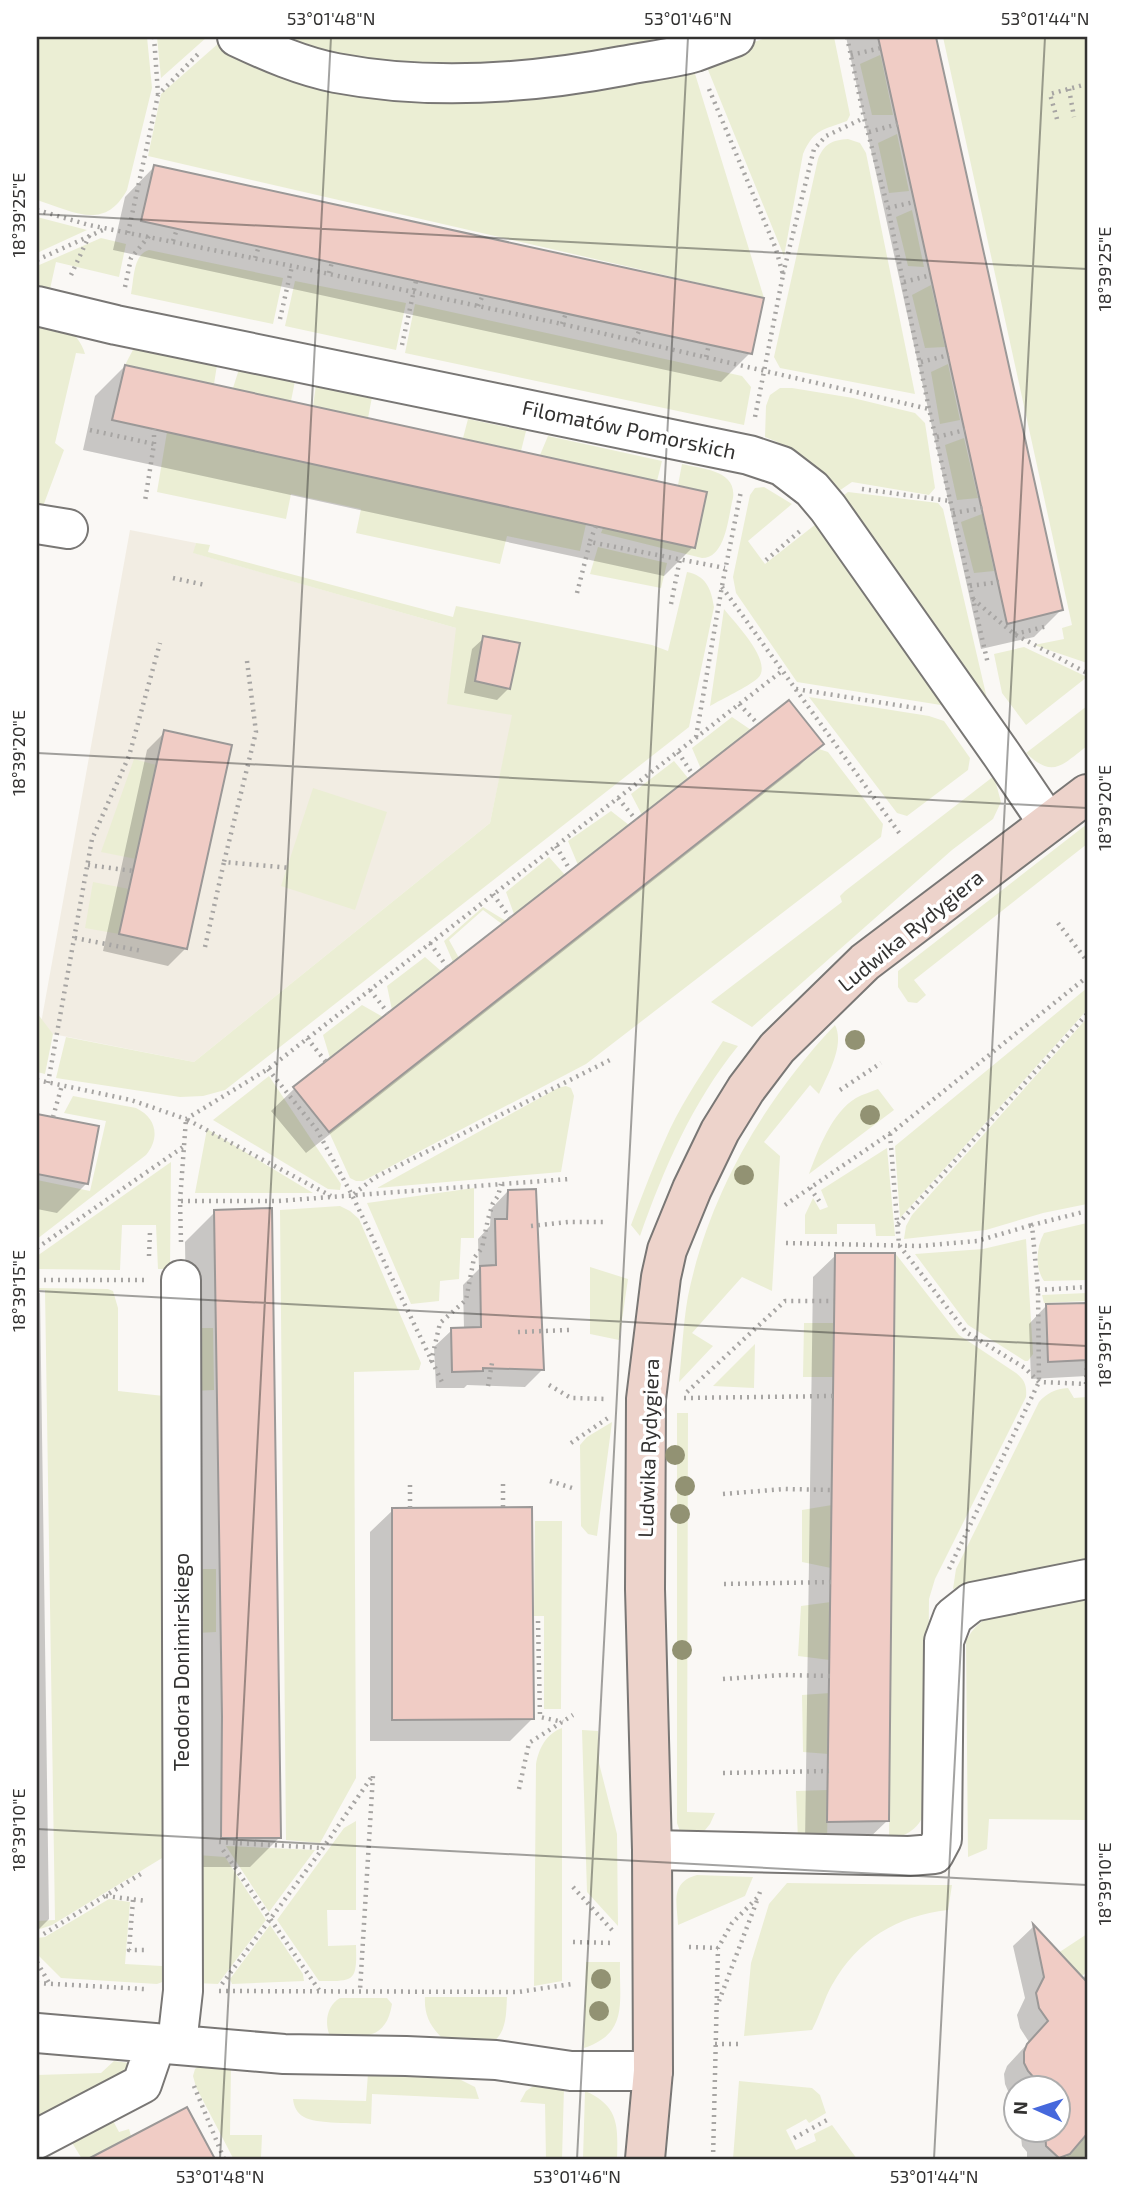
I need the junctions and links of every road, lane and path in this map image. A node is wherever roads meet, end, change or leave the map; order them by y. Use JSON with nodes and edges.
{"nodes":[{"id":1,"x":154,"y":37,"type":"edge"},
{"id":2,"x":735,"y":37,"type":"edge"},
{"id":3,"x":847,"y":37,"type":"edge"},
{"id":4,"x":221,"y":42,"type":"edge"},
{"id":5,"x":881,"y":48,"type":"dead end"},
{"id":6,"x":693,"y":52,"type":"junction"},
{"id":7,"x":851,"y":55,"type":"junction"},
{"id":8,"x":1087,"y":84,"type":"edge"},
{"id":9,"x":1069,"y":89,"type":"junction"},
{"id":10,"x":158,"y":95,"type":"junction"},
{"id":11,"x":1074,"y":117,"type":"dead end"},
{"id":12,"x":864,"y":118,"type":"junction"},
{"id":13,"x":1057,"y":119,"type":"dead end"},
{"id":14,"x":898,"y":124,"type":"dead end"},
{"id":15,"x":869,"y":132,"type":"junction"},
{"id":16,"x":914,"y":202,"type":"dead end"},
{"id":17,"x":888,"y":208,"type":"junction"},
{"id":18,"x":37,"y":211,"type":"edge"},
{"id":19,"x":105,"y":229,"type":"junction"},
{"id":20,"x":177,"y":229,"type":"dead end"},
{"id":21,"x":128,"y":233,"type":"junction"},
{"id":22,"x":149,"y":236,"type":"junction"},
{"id":23,"x":173,"y":242,"type":"junction"},
{"id":24,"x":259,"y":246,"type":"dead end"},
{"id":25,"x":255,"y":258,"type":"junction"},
{"id":26,"x":37,"y":260,"type":"edge"},
{"id":27,"x":332,"y":262,"type":"dead end"},
{"id":28,"x":292,"y":265,"type":"junction"},
{"id":29,"x":329,"y":273,"type":"junction"},
{"id":30,"x":783,"y":275,"type":"junction"},
{"id":31,"x":931,"y":275,"type":"dead end"},
{"id":32,"x":416,"y":281,"type":"dead end"},
{"id":33,"x":904,"y":282,"type":"junction"},
{"id":34,"x":413,"y":291,"type":"junction"},
{"id":35,"x":482,"y":295,"type":"dead end"},
{"id":36,"x":37,"y":306,"type":"edge"},
{"id":37,"x":478,"y":306,"type":"junction"},
{"id":38,"x":566,"y":313,"type":"dead end"},
{"id":39,"x":562,"y":324,"type":"junction"},
{"id":40,"x":116,"y":325,"type":"junction"},
{"id":41,"x":640,"y":329,"type":"dead end"},
{"id":42,"x":635,"y":340,"type":"junction"},
{"id":43,"x":709,"y":344,"type":"dead end"},
{"id":44,"x":949,"y":355,"type":"dead end"},
{"id":45,"x":272,"y":356,"type":"junction"},
{"id":46,"x":706,"y":357,"type":"junction"},
{"id":47,"x":921,"y":362,"type":"junction"},
{"id":48,"x":763,"y":371,"type":"junction"},
{"id":49,"x":394,"y":381,"type":"junction"},
{"id":50,"x":929,"y":409,"type":"junction"},
{"id":51,"x":154,"y":429,"type":"dead end"},
{"id":52,"x":90,"y":430,"type":"dead end"},
{"id":53,"x":965,"y":430,"type":"dead end"},
{"id":54,"x":937,"y":437,"type":"junction"},
{"id":55,"x":154,"y":444,"type":"junction"},
{"id":56,"x":749,"y":455,"type":"junction"},
{"id":57,"x":145,"y":500,"type":"dead end"},
{"id":58,"x":982,"y":508,"type":"dead end"},
{"id":59,"x":953,"y":513,"type":"junction"},
{"id":60,"x":596,"y":526,"type":"dead end"},
{"id":61,"x":590,"y":542,"type":"junction"},
{"id":62,"x":680,"y":559,"type":"junction"},
{"id":63,"x":725,"y":568,"type":"junction"},
{"id":64,"x":173,"y":578,"type":"dead end"},
{"id":65,"x":999,"y":582,"type":"dead end"},
{"id":66,"x":205,"y":585,"type":"dead end"},
{"id":67,"x":722,"y":586,"type":"junction"},
{"id":68,"x":970,"y":586,"type":"junction"},
{"id":69,"x":577,"y":593,"type":"dead end"},
{"id":70,"x":973,"y":598,"type":"junction"},
{"id":71,"x":671,"y":604,"type":"dead end"},
{"id":72,"x":1048,"y":626,"type":"dead end"},
{"id":73,"x":1014,"y":634,"type":"junction"},
{"id":74,"x":160,"y":643,"type":"dead end"},
{"id":75,"x":247,"y":661,"type":"dead end"},
{"id":76,"x":988,"y":665,"type":"dead end"},
{"id":77,"x":782,"y":671,"type":"junction"},
{"id":78,"x":1087,"y":673,"type":"edge"},
{"id":79,"x":795,"y":688,"type":"junction"},
{"id":80,"x":739,"y":704,"type":"junction"},
{"id":81,"x":923,"y":709,"type":"dead end"},
{"id":82,"x":758,"y":724,"type":"dead end"},
{"id":83,"x":695,"y":738,"type":"junction"},
{"id":84,"x":678,"y":752,"type":"junction"},
{"id":85,"x":693,"y":775,"type":"dead end"},
{"id":86,"x":1087,"y":794,"type":"edge"},
{"id":87,"x":618,"y":798,"type":"junction"},
{"id":88,"x":636,"y":820,"type":"dead end"},
{"id":89,"x":1048,"y":823,"type":"junction"},
{"id":90,"x":900,"y":834,"type":"dead end"},
{"id":91,"x":556,"y":846,"type":"junction"},
{"id":92,"x":224,"y":862,"type":"junction"},
{"id":93,"x":88,"y":864,"type":"junction"},
{"id":94,"x":290,"y":868,"type":"dead end"},
{"id":95,"x":570,"y":870,"type":"dead end"},
{"id":96,"x":133,"y":871,"type":"dead end"},
{"id":97,"x":493,"y":894,"type":"junction"},
{"id":98,"x":510,"y":918,"type":"dead end"},
{"id":99,"x":1058,"y":923,"type":"dead end"},
{"id":100,"x":75,"y":938,"type":"junction"},
{"id":101,"x":430,"y":943,"type":"junction"},
{"id":102,"x":205,"y":947,"type":"dead end"},
{"id":103,"x":142,"y":951,"type":"dead end"},
{"id":104,"x":1087,"y":961,"type":"edge"},
{"id":105,"x":447,"y":967,"type":"dead end"},
{"id":106,"x":1087,"y":977,"type":"edge"},
{"id":107,"x":370,"y":990,"type":"junction"},
{"id":108,"x":388,"y":1013,"type":"dead end"},
{"id":109,"x":1087,"y":1014,"type":"edge"},
{"id":110,"x":307,"y":1038,"type":"junction"},
{"id":111,"x":614,"y":1058,"type":"dead end"},
{"id":112,"x":326,"y":1062,"type":"dead end"},
{"id":113,"x":881,"y":1063,"type":"dead end"},
{"id":114,"x":268,"y":1069,"type":"junction"},
{"id":115,"x":37,"y":1080,"type":"edge"},
{"id":116,"x":48,"y":1083,"type":"junction"},
{"id":117,"x":62,"y":1085,"type":"junction"},
{"id":118,"x":839,"y":1090,"type":"dead end"},
{"id":119,"x":53,"y":1117,"type":"dead end"},
{"id":120,"x":186,"y":1119,"type":"junction"},
{"id":121,"x":890,"y":1134,"type":"junction"},
{"id":122,"x":183,"y":1147,"type":"junction"},
{"id":123,"x":569,"y":1179,"type":"dead end"},
{"id":124,"x":501,"y":1184,"type":"junction"},
{"id":125,"x":810,"y":1188,"type":"junction"},
{"id":126,"x":352,"y":1195,"type":"junction"},
{"id":127,"x":332,"y":1197,"type":"junction"},
{"id":128,"x":180,"y":1201,"type":"junction"},
{"id":129,"x":785,"y":1205,"type":"dead end"},
{"id":130,"x":822,"y":1205,"type":"dead end"},
{"id":131,"x":1087,"y":1211,"type":"edge"},
{"id":132,"x":606,"y":1222,"type":"dead end"},
{"id":133,"x":1032,"y":1224,"type":"junction"},
{"id":134,"x":897,"y":1225,"type":"junction"},
{"id":135,"x":531,"y":1226,"type":"dead end"},
{"id":136,"x":786,"y":1243,"type":"dead end"},
{"id":137,"x":899,"y":1245,"type":"junction"},
{"id":138,"x":37,"y":1248,"type":"edge"},
{"id":139,"x":37,"y":1280,"type":"edge"},
{"id":140,"x":181,"y":1280,"type":"junction"},
{"id":141,"x":1087,"y":1287,"type":"edge"},
{"id":142,"x":1038,"y":1290,"type":"junction"},
{"id":143,"x":834,"y":1301,"type":"dead end"},
{"id":144,"x":569,"y":1330,"type":"dead end"},
{"id":145,"x":518,"y":1332,"type":"dead end"},
{"id":146,"x":1087,"y":1360,"type":"edge"},
{"id":147,"x":431,"y":1362,"type":"junction"},
{"id":148,"x":492,"y":1363,"type":"dead end"},
{"id":149,"x":442,"y":1382,"type":"dead end"},
{"id":150,"x":1039,"y":1382,"type":"junction"},
{"id":151,"x":1087,"y":1384,"type":"edge"},
{"id":152,"x":549,"y":1385,"type":"dead end"},
{"id":153,"x":488,"y":1386,"type":"dead end"},
{"id":154,"x":833,"y":1396,"type":"dead end"},
{"id":155,"x":654,"y":1399,"type":"junction"},
{"id":156,"x":571,"y":1443,"type":"dead end"},
{"id":157,"x":503,"y":1481,"type":"dead end"},
{"id":158,"x":550,"y":1481,"type":"dead end"},
{"id":159,"x":410,"y":1482,"type":"dead end"},
{"id":160,"x":572,"y":1488,"type":"dead end"},
{"id":161,"x":832,"y":1490,"type":"dead end"},
{"id":162,"x":723,"y":1494,"type":"dead end"},
{"id":163,"x":503,"y":1507,"type":"dead end"},
{"id":164,"x":410,"y":1508,"type":"dead end"},
{"id":165,"x":1087,"y":1579,"type":"edge"},
{"id":166,"x":831,"y":1582,"type":"dead end"},
{"id":167,"x":724,"y":1584,"type":"dead end"},
{"id":168,"x":953,"y":1617,"type":"junction"},
{"id":169,"x":538,"y":1621,"type":"dead end"},
{"id":170,"x":830,"y":1676,"type":"dead end"},
{"id":171,"x":723,"y":1679,"type":"dead end"},
{"id":172,"x":573,"y":1715,"type":"dead end"},
{"id":173,"x":563,"y":1722,"type":"junction"},
{"id":174,"x":829,"y":1771,"type":"dead end"},
{"id":175,"x":723,"y":1773,"type":"dead end"},
{"id":176,"x":519,"y":1789,"type":"dead end"},
{"id":177,"x":182,"y":1790,"type":"junction"},
{"id":178,"x":200,"y":1846,"type":"junction"},
{"id":179,"x":323,"y":1848,"type":"junction"},
{"id":180,"x":652,"y":1850,"type":"junction"},
{"id":181,"x":770,"y":1853,"type":"junction"},
{"id":182,"x":573,"y":1887,"type":"dead end"},
{"id":183,"x":758,"y":1897,"type":"junction"},
{"id":184,"x":270,"y":1920,"type":"junction"},
{"id":185,"x":616,"y":1934,"type":"dead end"},
{"id":186,"x":37,"y":1935,"type":"edge"},
{"id":187,"x":573,"y":1942,"type":"dead end"},
{"id":188,"x":624,"y":1944,"type":"dead end"},
{"id":189,"x":37,"y":1962,"type":"edge"},
{"id":190,"x":37,"y":1983,"type":"edge"},
{"id":191,"x":49,"y":1983,"type":"junction"},
{"id":192,"x":572,"y":1984,"type":"dead end"},
{"id":193,"x":320,"y":1990,"type":"junction"},
{"id":194,"x":360,"y":1990,"type":"junction"},
{"id":195,"x":183,"y":1991,"type":"junction"},
{"id":196,"x":716,"y":2013,"type":"junction"},
{"id":197,"x":37,"y":2033,"type":"edge"},
{"id":198,"x":166,"y":2043,"type":"junction"},
{"id":199,"x":715,"y":2044,"type":"junction"},
{"id":200,"x":743,"y":2044,"type":"dead end"},
{"id":201,"x":653,"y":2071,"type":"junction"},
{"id":202,"x":829,"y":2119,"type":"dead end"},
{"id":203,"x":794,"y":2138,"type":"dead end"},
{"id":204,"x":37,"y":2139,"type":"edge"},
{"id":205,"x":224,"y":2159,"type":"edge"},
{"id":206,"x":645,"y":2159,"type":"edge"},
{"id":207,"x":665,"y":2159,"type":"edge"},
{"id":208,"x":713,"y":2159,"type":"edge"}],
"edges":[{"from":1,"to":10,"type":"path"},
{"from":2,"to":6,"type":"street"},
{"from":3,"to":7,"type":"path"},
{"from":4,"to":6,"type":"street"},
{"from":4,"to":10,"type":"path"},
{"from":5,"to":7,"type":"path"},
{"from":6,"to":30,"type":"path"},
{"from":7,"to":12,"type":"path"},
{"from":8,"to":9,"type":"path"},
{"from":9,"to":11,"type":"path"},
{"from":9,"to":13,"type":"path"},
{"from":10,"to":21,"type":"path"},
{"from":12,"to":15,"type":"path"},
{"from":12,"to":30,"type":"path"},
{"from":14,"to":15,"type":"path"},
{"from":15,"to":17,"type":"path"},
{"from":16,"to":17,"type":"path"},
{"from":17,"to":33,"type":"path"},
{"from":18,"to":19,"type":"path"},
{"from":19,"to":21,"type":"path"},
{"from":19,"to":26,"type":"path"},
{"from":20,"to":23,"type":"path"},
{"from":21,"to":22,"type":"path"},
{"from":22,"to":23,"type":"path"},
{"from":22,"to":40,"type":"path"},
{"from":23,"to":25,"type":"path"},
{"from":24,"to":25,"type":"path"},
{"from":25,"to":28,"type":"path"},
{"from":27,"to":29,"type":"path"},
{"from":28,"to":29,"type":"path"},
{"from":28,"to":45,"type":"path"},
{"from":29,"to":34,"type":"path"},
{"from":30,"to":48,"type":"path"},
{"from":31,"to":33,"type":"path"},
{"from":32,"to":34,"type":"path"},
{"from":33,"to":47,"type":"path"},
{"from":34,"to":37,"type":"path"},
{"from":34,"to":49,"type":"path"},
{"from":35,"to":37,"type":"path"},
{"from":36,"to":40,"type":"street","name":"Filomatów Pomorskich"},
{"from":37,"to":39,"type":"path"},
{"from":38,"to":39,"type":"path"},
{"from":39,"to":42,"type":"path"},
{"from":40,"to":45,"type":"street","name":"Filomatów Pomorskich"},
{"from":41,"to":42,"type":"path"},
{"from":42,"to":46,"type":"path"},
{"from":43,"to":46,"type":"path"},
{"from":44,"to":47,"type":"path"},
{"from":45,"to":49,"type":"street","name":"Filomatów Pomorskich"},
{"from":46,"to":48,"type":"path"},
{"from":47,"to":50,"type":"path"},
{"from":48,"to":50,"type":"path"},
{"from":48,"to":56,"type":"path"},
{"from":49,"to":56,"type":"street","name":"Filomatów Pomorskich"},
{"from":50,"to":54,"type":"path"},
{"from":51,"to":55,"type":"path"},
{"from":52,"to":55,"type":"path"},
{"from":53,"to":54,"type":"path"},
{"from":54,"to":59,"type":"path"},
{"from":55,"to":57,"type":"path"},
{"from":56,"to":63,"type":"path"},
{"from":56,"to":89,"type":"street","name":"Filomatów Pomorskich"},
{"from":58,"to":59,"type":"path"},
{"from":59,"to":68,"type":"path"},
{"from":60,"to":61,"type":"path"},
{"from":61,"to":62,"type":"path"},
{"from":61,"to":69,"type":"path"},
{"from":62,"to":63,"type":"path"},
{"from":62,"to":71,"type":"path"},
{"from":63,"to":67,"type":"path"},
{"from":64,"to":66,"type":"path"},
{"from":65,"to":68,"type":"path"},
{"from":67,"to":77,"type":"path"},
{"from":67,"to":83,"type":"path"},
{"from":68,"to":70,"type":"path"},
{"from":70,"to":73,"type":"path"},
{"from":70,"to":76,"type":"path"},
{"from":72,"to":73,"type":"path"},
{"from":73,"to":78,"type":"path"},
{"from":74,"to":93,"type":"path"},
{"from":75,"to":92,"type":"path"},
{"from":77,"to":79,"type":"path"},
{"from":77,"to":80,"type":"path"},
{"from":79,"to":81,"type":"path"},
{"from":79,"to":90,"type":"path"},
{"from":80,"to":82,"type":"path"},
{"from":80,"to":83,"type":"path"},
{"from":83,"to":84,"type":"path"},
{"from":84,"to":85,"type":"path"},
{"from":84,"to":87,"type":"path"},
{"from":86,"to":89,"type":"street","name":"Ludwika Rydygiera"},
{"from":87,"to":88,"type":"path"},
{"from":87,"to":91,"type":"path"},
{"from":89,"to":155,"type":"street","name":"Ludwika Rydygiera"},
{"from":91,"to":95,"type":"path"},
{"from":91,"to":97,"type":"path"},
{"from":92,"to":94,"type":"path"},
{"from":92,"to":102,"type":"path"},
{"from":93,"to":96,"type":"path"},
{"from":93,"to":100,"type":"path"},
{"from":97,"to":98,"type":"path"},
{"from":97,"to":101,"type":"path"},
{"from":99,"to":104,"type":"path"},
{"from":100,"to":103,"type":"path"},
{"from":100,"to":116,"type":"path"},
{"from":101,"to":105,"type":"path"},
{"from":101,"to":107,"type":"path"},
{"from":106,"to":121,"type":"path"},
{"from":107,"to":108,"type":"path"},
{"from":107,"to":110,"type":"path"},
{"from":109,"to":134,"type":"path"},
{"from":110,"to":112,"type":"path"},
{"from":110,"to":114,"type":"path"},
{"from":111,"to":126,"type":"path"},
{"from":113,"to":118,"type":"path"},
{"from":114,"to":120,"type":"path"},
{"from":114,"to":126,"type":"path"},
{"from":115,"to":116,"type":"path"},
{"from":116,"to":117,"type":"path"},
{"from":117,"to":119,"type":"path"},
{"from":117,"to":120,"type":"path"},
{"from":120,"to":122,"type":"path"},
{"from":120,"to":127,"type":"path"},
{"from":121,"to":125,"type":"path"},
{"from":121,"to":134,"type":"path"},
{"from":122,"to":128,"type":"path"},
{"from":122,"to":138,"type":"path"},
{"from":123,"to":124,"type":"path"},
{"from":124,"to":126,"type":"path"},
{"from":124,"to":147,"type":"path"},
{"from":125,"to":129,"type":"path"},
{"from":125,"to":130,"type":"path"},
{"from":126,"to":127,"type":"path"},
{"from":126,"to":147,"type":"path"},
{"from":127,"to":128,"type":"path"},
{"from":128,"to":140,"type":"path"},
{"from":131,"to":133,"type":"path"},
{"from":132,"to":135,"type":"path"},
{"from":133,"to":137,"type":"path"},
{"from":133,"to":142,"type":"path"},
{"from":134,"to":137,"type":"path"},
{"from":136,"to":137,"type":"path"},
{"from":137,"to":150,"type":"path"},
{"from":139,"to":140,"type":"path"},
{"from":140,"to":177,"type":"street","name":"Teodora Donimirskiego"},
{"from":141,"to":142,"type":"path"},
{"from":142,"to":150,"type":"path"},
{"from":143,"to":155,"type":"path"},
{"from":144,"to":145,"type":"path"},
{"from":146,"to":151,"type":"path"},
{"from":147,"to":149,"type":"path"},
{"from":148,"to":153,"type":"path"},
{"from":150,"to":151,"type":"path"},
{"from":150,"to":168,"type":"path"},
{"from":152,"to":155,"type":"path"},
{"from":154,"to":155,"type":"path"},
{"from":155,"to":156,"type":"path"},
{"from":155,"to":180,"type":"street","name":"Ludwika Rydygiera"},
{"from":157,"to":163,"type":"path"},
{"from":158,"to":160,"type":"path"},
{"from":159,"to":164,"type":"path"},
{"from":161,"to":162,"type":"path"},
{"from":165,"to":168,"type":"street"},
{"from":166,"to":167,"type":"path"},
{"from":168,"to":181,"type":"street"},
{"from":169,"to":173,"type":"path"},
{"from":170,"to":171,"type":"path"},
{"from":172,"to":173,"type":"path"},
{"from":173,"to":176,"type":"path"},
{"from":174,"to":175,"type":"path"},
{"from":177,"to":178,"type":"street","name":"Teodora Donimirskiego"},
{"from":177,"to":178,"type":"path"},
{"from":178,"to":179,"type":"path"},
{"from":178,"to":184,"type":"path"},
{"from":178,"to":186,"type":"path"},
{"from":178,"to":195,"type":"street","name":"Teodora Donimirskiego"},
{"from":179,"to":184,"type":"path"},
{"from":179,"to":194,"type":"path"},
{"from":180,"to":181,"type":"street"},
{"from":180,"to":201,"type":"street","name":"Ludwika Rydygiera"},
{"from":181,"to":183,"type":"path"},
{"from":182,"to":185,"type":"path"},
{"from":183,"to":196,"type":"path"},
{"from":183,"to":196,"type":"path"},
{"from":184,"to":193,"type":"path"},
{"from":184,"to":193,"type":"path"},
{"from":187,"to":188,"type":"path"},
{"from":189,"to":191,"type":"path"},
{"from":190,"to":191,"type":"path"},
{"from":191,"to":195,"type":"path"},
{"from":192,"to":194,"type":"path"},
{"from":193,"to":194,"type":"path"},
{"from":195,"to":198,"type":"street","name":"Teodora Donimirskiego"},
{"from":196,"to":199,"type":"path"},
{"from":197,"to":198,"type":"street"},
{"from":198,"to":201,"type":"street"},
{"from":198,"to":204,"type":"street","name":"Teodora Donimirskiego"},
{"from":198,"to":205,"type":"path"},
{"from":199,"to":200,"type":"path"},
{"from":199,"to":208,"type":"path"},
{"from":201,"to":206,"type":"street","name":"Ludwika Rydygiera"},
{"from":201,"to":207,"type":"street","name":"Ludwika Rydygiera"},
{"from":202,"to":203,"type":"path"}]}
